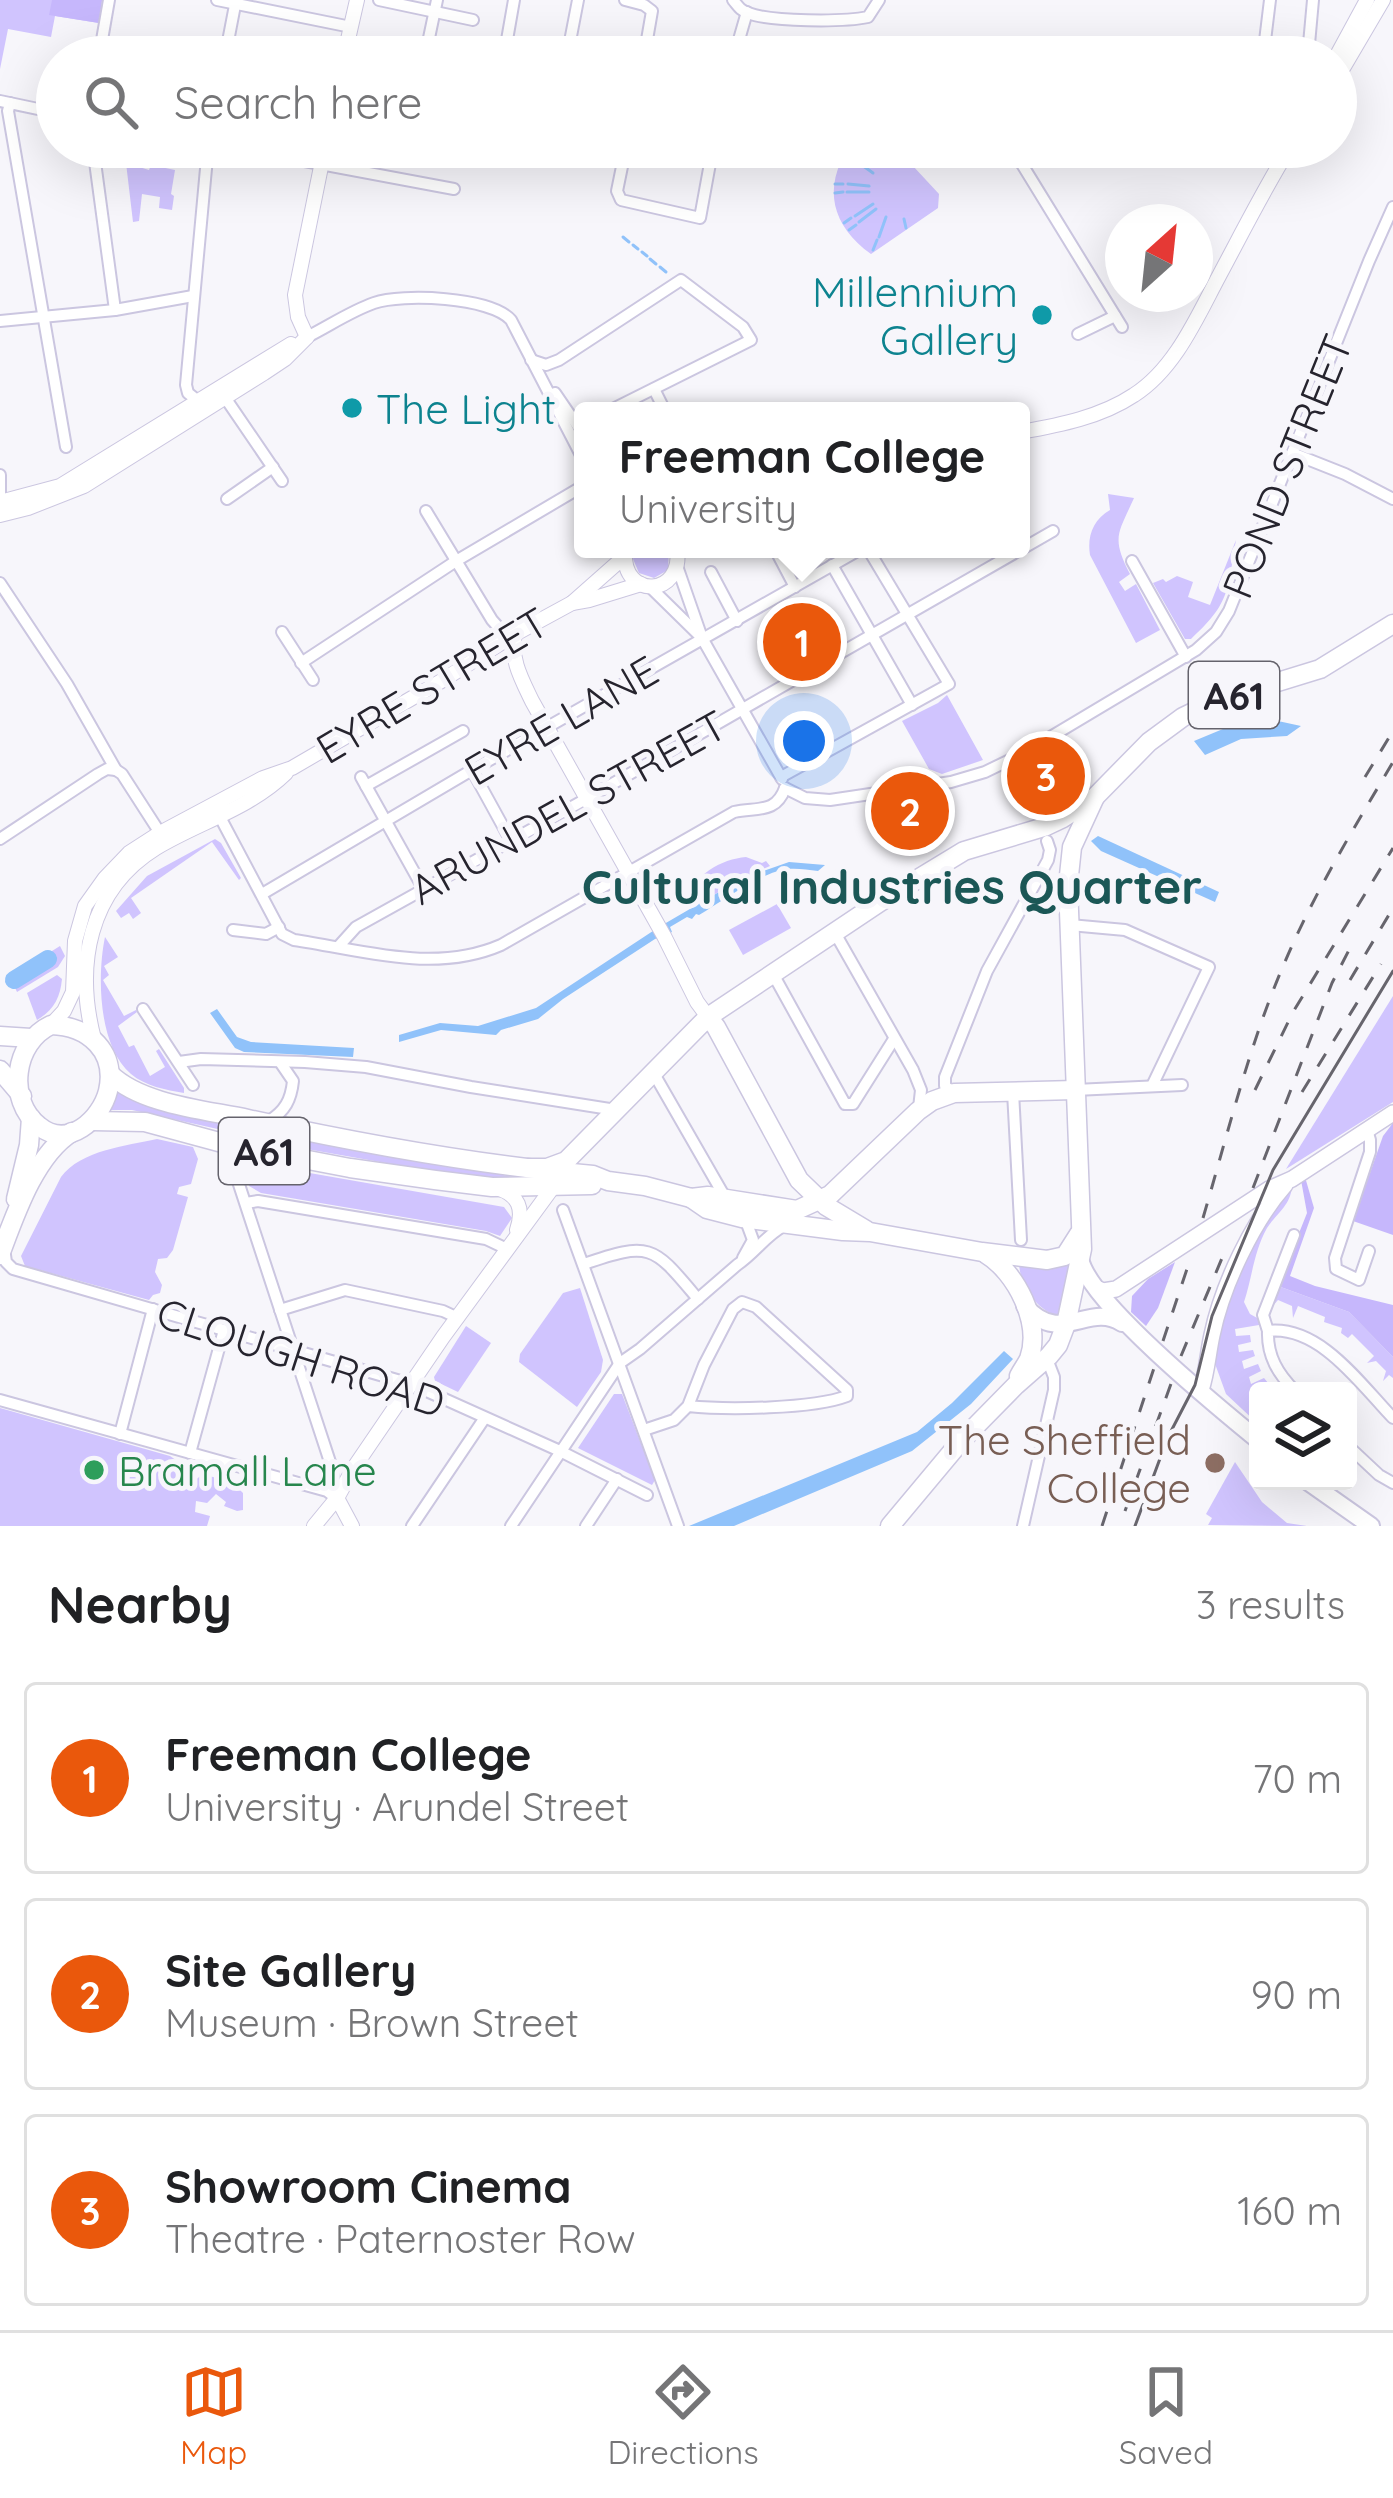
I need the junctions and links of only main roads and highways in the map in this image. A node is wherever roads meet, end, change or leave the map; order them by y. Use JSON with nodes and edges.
{"nodes":[{"id":1,"x":1393,"y":624,"type":"edge"},
{"id":2,"x":1096,"y":797,"type":"junction"},
{"id":3,"x":1064,"y":818,"type":"junction"},
{"id":4,"x":1014,"y":836,"type":"junction"},
{"id":5,"x":1058,"y":850,"type":"junction"},
{"id":6,"x":708,"y":1017,"type":"junction"},
{"id":7,"x":0,"y":1036,"type":"edge"},
{"id":8,"x":31,"y":1038,"type":"junction"},
{"id":9,"x":0,"y":1070,"type":"edge"},
{"id":10,"x":110,"y":1074,"type":"junction"},
{"id":11,"x":1075,"y":1090,"type":"junction"},
{"id":12,"x":22,"y":1096,"type":"junction"},
{"id":13,"x":1393,"y":1113,"type":"edge"},
{"id":14,"x":31,"y":1118,"type":"junction"},
{"id":15,"x":93,"y":1121,"type":"junction"},
{"id":16,"x":72,"y":1132,"type":"junction"},
{"id":17,"x":528,"y":1168,"type":"junction"},
{"id":18,"x":608,"y":1181,"type":"junction"},
{"id":19,"x":1287,"y":1182,"type":"junction"},
{"id":20,"x":553,"y":1187,"type":"junction"},
{"id":21,"x":691,"y":1198,"type":"junction"},
{"id":22,"x":819,"y":1202,"type":"junction"},
{"id":23,"x":1081,"y":1223,"type":"junction"},
{"id":24,"x":870,"y":1232,"type":"junction"},
{"id":25,"x":6,"y":1243,"type":"edge"},
{"id":26,"x":982,"y":1252,"type":"junction"},
{"id":27,"x":1080,"y":1259,"type":"junction"},
{"id":28,"x":1096,"y":1288,"type":"junction"},
{"id":29,"x":1025,"y":1306,"type":"junction"},
{"id":30,"x":1133,"y":1330,"type":"junction"},
{"id":31,"x":1063,"y":1332,"type":"junction"},
{"id":32,"x":1016,"y":1385,"type":"junction"},
{"id":33,"x":1201,"y":1390,"type":"junction"},
{"id":34,"x":1249,"y":1433,"type":"edge"},
{"id":35,"x":1320,"y":1490,"type":"edge"},
{"id":36,"x":890,"y":1526,"type":"edge"},
{"id":37,"x":1370,"y":1526,"type":"edge"}],
"edges":[{"from":1,"to":2,"type":"highway","number":"A61"},
{"from":2,"to":3,"type":"highway","number":"A61"},
{"from":2,"to":5,"type":"highway","number":"A61"},
{"from":3,"to":4,"type":"highway","number":"A61"},
{"from":3,"to":5,"type":"highway"},
{"from":4,"to":5,"type":"highway","number":"A61"},
{"from":4,"to":6,"type":"highway","number":"A61"},
{"from":5,"to":11,"type":"highway"},
{"from":6,"to":17,"type":"highway","number":"A61"},
{"from":6,"to":22,"type":"highway"},
{"from":7,"to":8,"type":"highway"},
{"from":8,"to":10,"type":"highway"},
{"from":8,"to":12,"type":"highway"},
{"from":9,"to":12,"type":"highway"},
{"from":10,"to":15,"type":"highway"},
{"from":10,"to":17,"type":"highway","number":"A61"},
{"from":11,"to":22,"type":"highway"},
{"from":11,"to":23,"type":"highway"},
{"from":12,"to":14,"type":"highway"},
{"from":13,"to":19,"type":"main road"},
{"from":14,"to":16,"type":"highway"},
{"from":14,"to":25,"type":"highway"},
{"from":15,"to":16,"type":"highway"},
{"from":15,"to":20,"type":"highway","number":"A61"},
{"from":16,"to":25,"type":"highway"},
{"from":17,"to":18,"type":"highway","number":"A61"},
{"from":17,"to":20,"type":"highway","number":"A61"},
{"from":18,"to":20,"type":"highway","number":"A61"},
{"from":18,"to":21,"type":"highway","number":"A61"},
{"from":19,"to":28,"type":"main road"},
{"from":19,"to":33,"type":"main road"},
{"from":21,"to":22,"type":"highway","number":"A61"},
{"from":21,"to":24,"type":"highway","number":"A61"},
{"from":22,"to":24,"type":"highway","number":"A61"},
{"from":23,"to":26,"type":"highway","number":"A61"},
{"from":23,"to":27,"type":"highway"},
{"from":24,"to":26,"type":"highway","number":"A61"},
{"from":26,"to":29,"type":"highway"},
{"from":27,"to":28,"type":"main road"},
{"from":27,"to":31,"type":"highway"},
{"from":28,"to":30,"type":"main road"},
{"from":29,"to":31,"type":"main road"},
{"from":29,"to":32,"type":"highway"},
{"from":30,"to":31,"type":"main road"},
{"from":30,"to":33,"type":"main road"},
{"from":31,"to":32,"type":"highway"},
{"from":32,"to":36,"type":"highway"},
{"from":33,"to":34,"type":"main road"},
{"from":35,"to":37,"type":"main road"}]}
